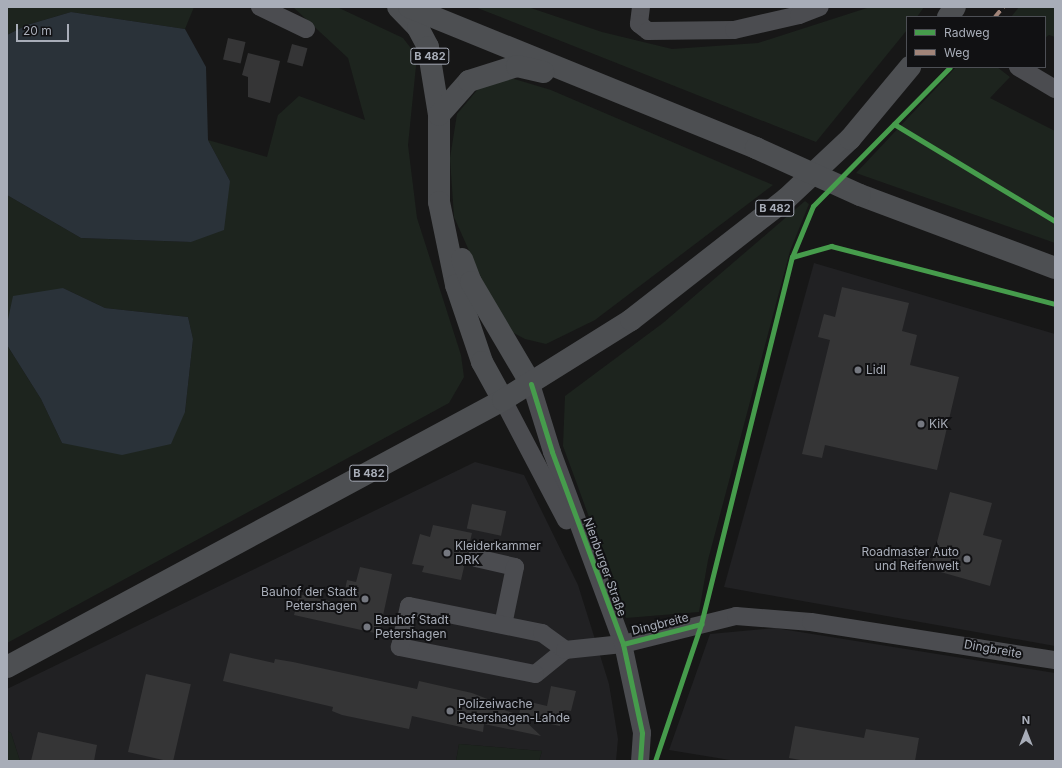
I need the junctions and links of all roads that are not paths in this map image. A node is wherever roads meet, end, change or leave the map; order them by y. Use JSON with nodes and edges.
{"nodes":[{"id":1,"x":260,"y":7,"type":"edge"},
{"id":2,"x":398,"y":7,"type":"edge"},
{"id":3,"x":409,"y":7,"type":"edge"},
{"id":4,"x":641,"y":7,"type":"edge"},
{"id":5,"x":820,"y":7,"type":"edge"},
{"id":6,"x":306,"y":30,"type":"dead end"},
{"id":7,"x":909,"y":68,"type":"edge"},
{"id":8,"x":1020,"y":68,"type":"edge"},
{"id":9,"x":605,"y":88,"type":"junction"},
{"id":10,"x":1055,"y":89,"type":"edge"},
{"id":11,"x":439,"y":115,"type":"junction"},
{"id":12,"x":439,"y":202,"type":"junction"},
{"id":13,"x":1055,"y":268,"type":"edge"},
{"id":14,"x":531,"y":384,"type":"junction"},
{"id":15,"x":503,"y":400,"type":"junction"},
{"id":16,"x":476,"y":558,"type":"dead end"},
{"id":17,"x":609,"y":604,"type":"junction"},
{"id":18,"x":503,"y":624,"type":"junction"},
{"id":19,"x":623,"y":644,"type":"junction"},
{"id":20,"x":565,"y":650,"type":"junction"},
{"id":21,"x":1055,"y":660,"type":"edge"},
{"id":22,"x":7,"y":667,"type":"edge"},
{"id":23,"x":640,"y":761,"type":"edge"}],
"edges":[{"from":1,"to":6,"type":"street"},
{"from":2,"to":11,"type":"main road","number":"B 482"},
{"from":3,"to":9,"type":"main road"},
{"from":4,"to":5,"type":"street"},
{"from":7,"to":14,"type":"main road","number":"B 482"},
{"from":8,"to":10,"type":"street"},
{"from":9,"to":11,"type":"main road"},
{"from":9,"to":13,"type":"main road","bridge":true},
{"from":11,"to":12,"type":"main road","number":"B 482"},
{"from":12,"to":14,"type":"main road","number":"B 482"},
{"from":12,"to":15,"type":"main road"},
{"from":14,"to":15,"type":"main road","number":"B 482"},
{"from":14,"to":17,"type":"street","name":"Nienburger Straße"},
{"from":15,"to":17,"type":"street","name":"Nienburger Straße"},
{"from":15,"to":22,"type":"main road","number":"B 482"},
{"from":16,"to":18,"type":"street"},
{"from":17,"to":19,"type":"street","name":"Nienburger Straße"},
{"from":18,"to":20,"type":"street"},
{"from":18,"to":20,"type":"street"},
{"from":19,"to":20,"type":"street","name":"Dingbreite"},
{"from":19,"to":21,"type":"street","name":"Dingbreite"},
{"from":19,"to":23,"type":"street","name":"Nienburger Straße"}]}
